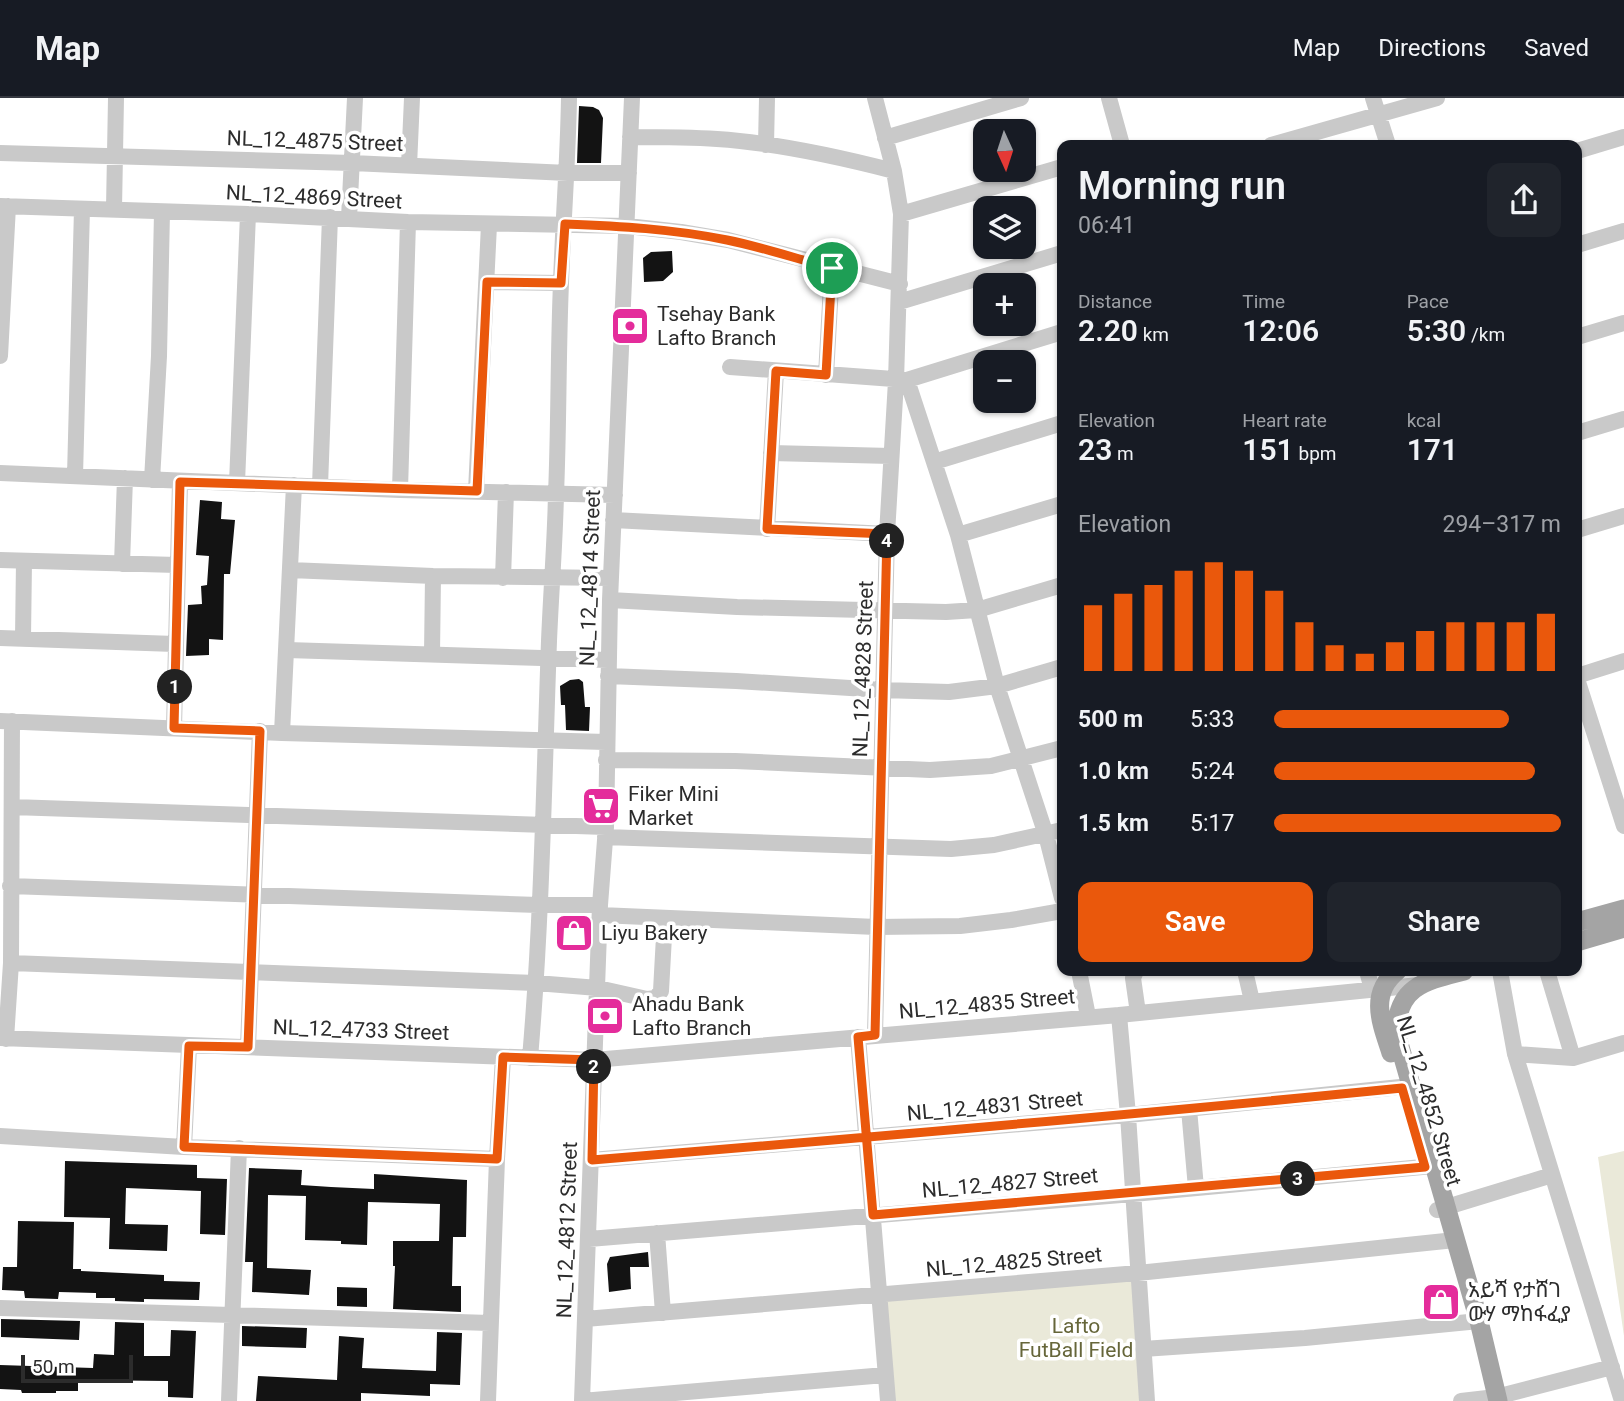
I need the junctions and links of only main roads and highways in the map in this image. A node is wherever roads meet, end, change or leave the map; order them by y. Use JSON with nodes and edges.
{"nodes":[{"id":1,"x":1624,"y":909,"type":"edge"},
{"id":2,"x":1582,"y":923,"type":"edge"},
{"id":3,"x":1601,"y":925,"type":"junction"},
{"id":4,"x":1624,"y":928,"type":"edge"},
{"id":5,"x":1582,"y":938,"type":"edge"},
{"id":6,"x":1391,"y":976,"type":"edge"},
{"id":7,"x":1448,"y":976,"type":"edge"},
{"id":8,"x":1406,"y":1087,"type":"junction"},
{"id":9,"x":1493,"y":1399,"type":"edge"}],
"edges":[{"from":1,"to":3,"type":"main road"},
{"from":2,"to":3,"type":"main road"},
{"from":3,"to":4,"type":"main road"},
{"from":3,"to":5,"type":"main road"},
{"from":6,"to":8,"type":"main road","name":"NL_12_4852 Street"},
{"from":7,"to":8,"type":"main road","name":"NL_12_4852 Street"},
{"from":8,"to":9,"type":"main road","name":"NL_12_4852 Street"}]}
